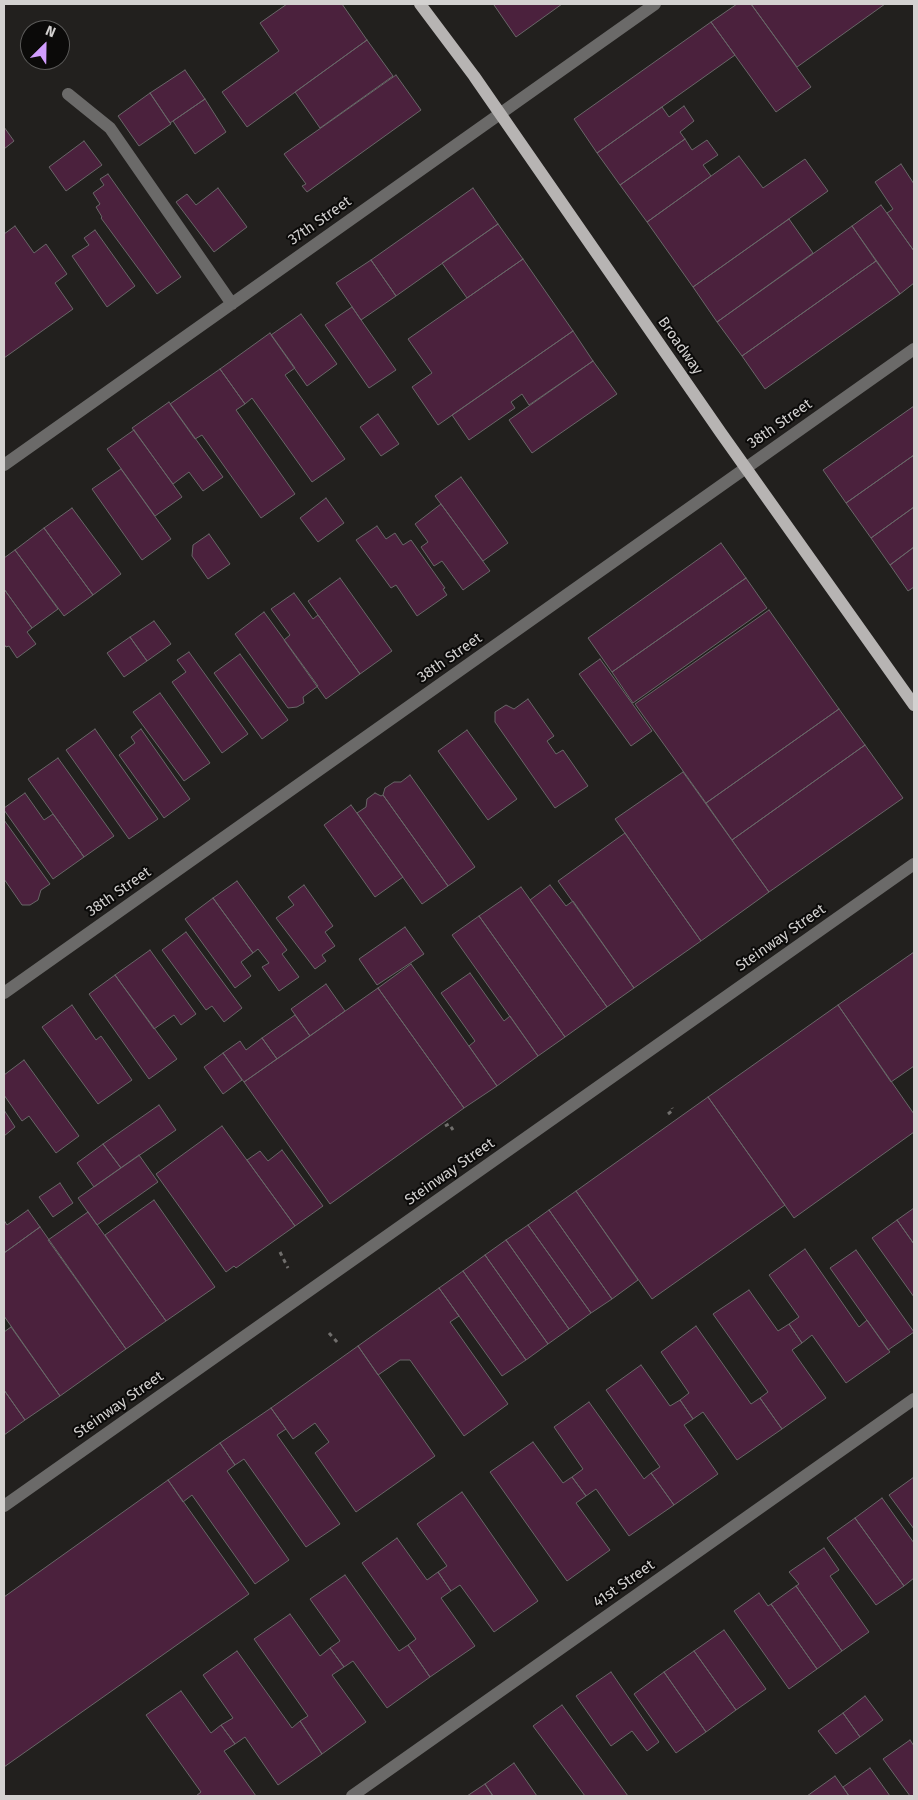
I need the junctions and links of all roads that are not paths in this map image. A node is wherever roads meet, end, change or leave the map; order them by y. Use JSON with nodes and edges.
{"nodes":[{"id":1,"x":420,"y":4,"type":"edge"},
{"id":2,"x":656,"y":4,"type":"edge"},
{"id":3,"x":68,"y":94,"type":"dead end"},
{"id":4,"x":500,"y":113,"type":"junction"},
{"id":5,"x":232,"y":304,"type":"junction"},
{"id":6,"x":914,"y":349,"type":"edge"},
{"id":7,"x":4,"y":465,"type":"edge"},
{"id":8,"x":746,"y":468,"type":"junction"},
{"id":9,"x":914,"y":706,"type":"edge"},
{"id":10,"x":914,"y":864,"type":"edge"},
{"id":11,"x":4,"y":993,"type":"edge"},
{"id":12,"x":914,"y":1399,"type":"edge"},
{"id":13,"x":4,"y":1506,"type":"edge"},
{"id":14,"x":352,"y":1796,"type":"edge"}],
"edges":[{"from":1,"to":4,"type":"main road","name":"Broadway"},
{"from":2,"to":4,"type":"street","name":"37th Street"},
{"from":3,"to":5,"type":"street"},
{"from":4,"to":5,"type":"street","name":"37th Street"},
{"from":4,"to":8,"type":"main road","name":"Broadway"},
{"from":5,"to":7,"type":"street","name":"37th Street"},
{"from":6,"to":8,"type":"street","name":"38th Street"},
{"from":8,"to":9,"type":"main road","name":"Broadway"},
{"from":8,"to":11,"type":"street","name":"38th Street"},
{"from":10,"to":13,"type":"street","name":"Steinway Street"},
{"from":12,"to":14,"type":"street","name":"41st Street"}]}
